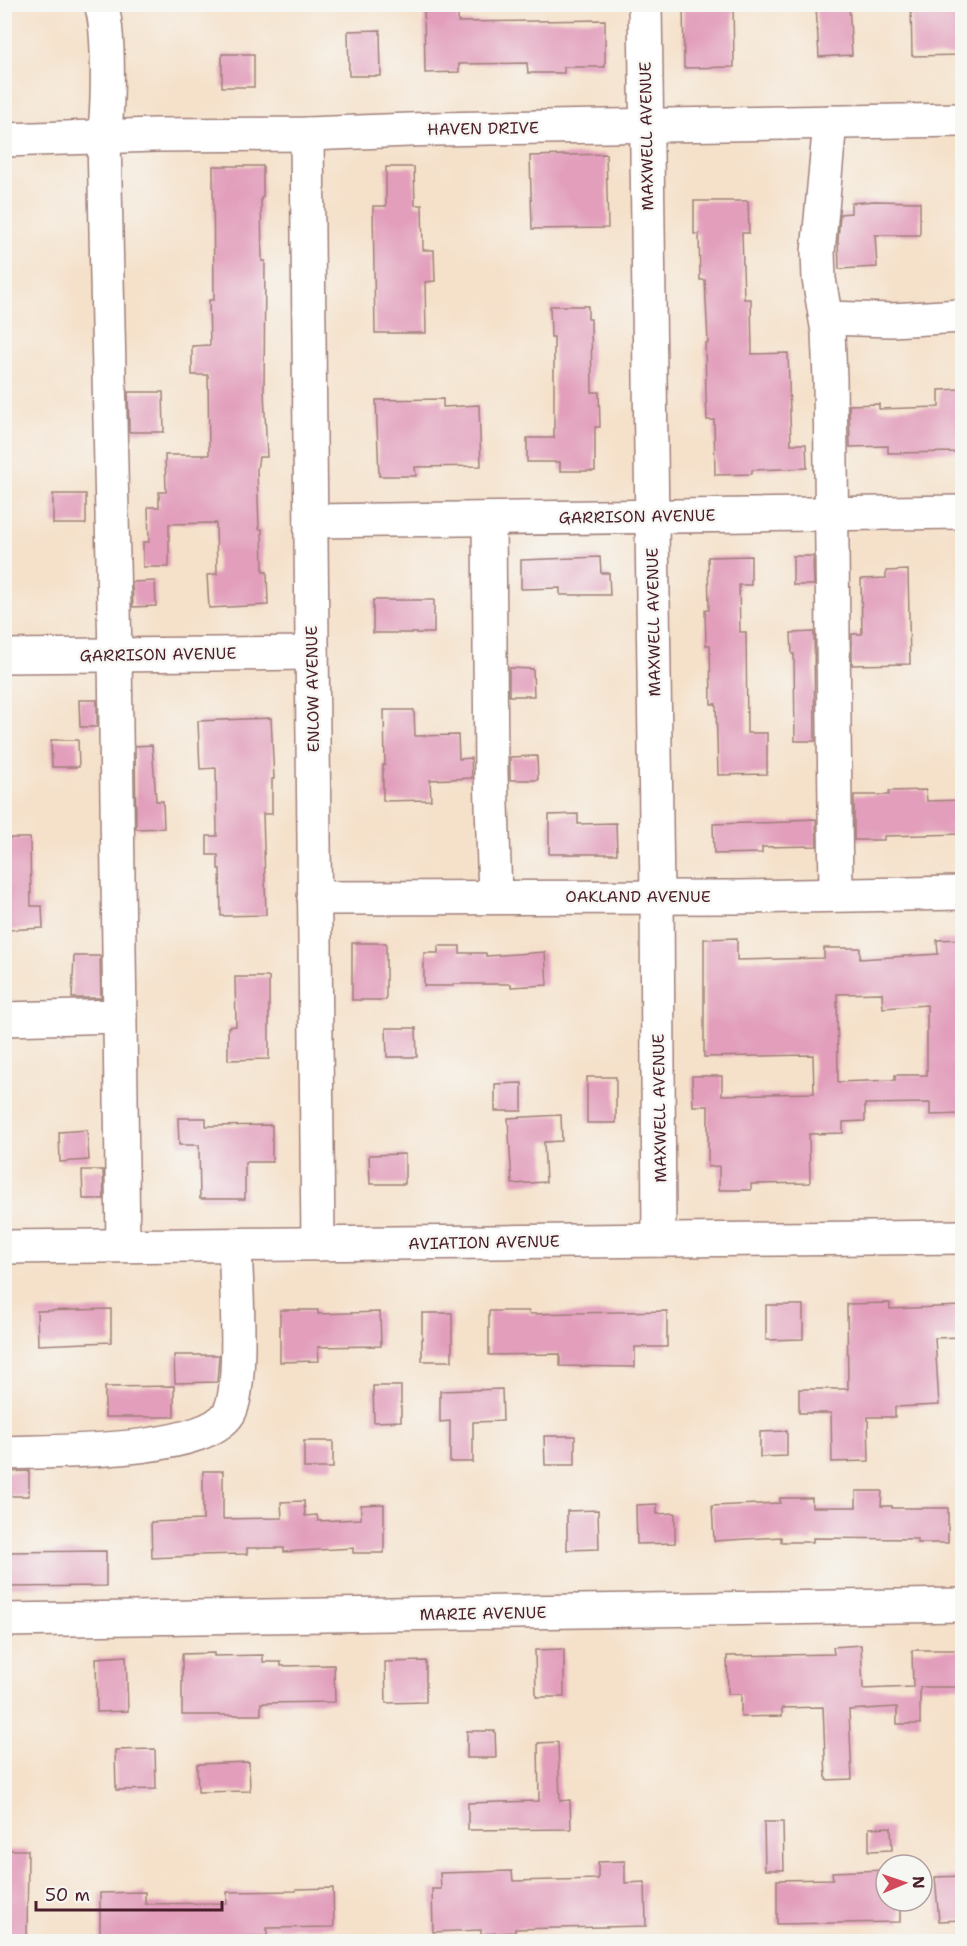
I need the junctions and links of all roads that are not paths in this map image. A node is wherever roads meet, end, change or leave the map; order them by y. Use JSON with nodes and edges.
{"nodes":[{"id":1,"x":101,"y":4,"type":"edge"},
{"id":2,"x":645,"y":4,"type":"edge"},
{"id":3,"x":963,"y":120,"type":"edge"},
{"id":4,"x":830,"y":122,"type":"junction"},
{"id":5,"x":646,"y":126,"type":"junction"},
{"id":6,"x":307,"y":134,"type":"junction"},
{"id":7,"x":104,"y":137,"type":"junction"},
{"id":8,"x":4,"y":140,"type":"edge"},
{"id":9,"x":963,"y":316,"type":"edge"},
{"id":10,"x":826,"y":318,"type":"junction"},
{"id":11,"x":963,"y":512,"type":"edge"},
{"id":12,"x":830,"y":514,"type":"junction"},
{"id":13,"x":652,"y":516,"type":"junction"},
{"id":14,"x":489,"y":519,"type":"junction"},
{"id":15,"x":311,"y":521,"type":"junction"},
{"id":16,"x":312,"y":653,"type":"junction"},
{"id":17,"x":115,"y":655,"type":"junction"},
{"id":18,"x":4,"y":656,"type":"edge"},
{"id":19,"x":963,"y":893,"type":"edge"},
{"id":20,"x":836,"y":894,"type":"junction"},
{"id":21,"x":657,"y":895,"type":"junction"},
{"id":22,"x":495,"y":897,"type":"junction"},
{"id":23,"x":314,"y":898,"type":"junction"},
{"id":24,"x":120,"y":1016,"type":"junction"},
{"id":25,"x":4,"y":1019,"type":"edge"},
{"id":26,"x":963,"y":1238,"type":"edge"},
{"id":27,"x":660,"y":1240,"type":"junction"},
{"id":28,"x":318,"y":1244,"type":"junction"},
{"id":29,"x":123,"y":1245,"type":"junction"},
{"id":30,"x":235,"y":1245,"type":"junction"},
{"id":31,"x":4,"y":1247,"type":"edge"},
{"id":32,"x":4,"y":1453,"type":"edge"},
{"id":33,"x":963,"y":1605,"type":"edge"},
{"id":34,"x":4,"y":1620,"type":"edge"}],
"edges":[{"from":1,"to":7,"type":"street"},
{"from":2,"to":5,"type":"street","name":"MAXWELL AVENUE"},
{"from":3,"to":4,"type":"street","name":"HAVEN DRIVE"},
{"from":4,"to":5,"type":"street","name":"HAVEN DRIVE"},
{"from":4,"to":10,"type":"street"},
{"from":5,"to":6,"type":"street","name":"HAVEN DRIVE"},
{"from":5,"to":13,"type":"street","name":"MAXWELL AVENUE"},
{"from":6,"to":7,"type":"street","name":"HAVEN DRIVE"},
{"from":6,"to":15,"type":"street","name":"ENLOW AVENUE"},
{"from":7,"to":8,"type":"street","name":"HAVEN DRIVE"},
{"from":7,"to":17,"type":"street"},
{"from":9,"to":10,"type":"street"},
{"from":10,"to":12,"type":"street"},
{"from":11,"to":12,"type":"street","name":"GARRISON AVENUE"},
{"from":12,"to":13,"type":"street","name":"GARRISON AVENUE"},
{"from":12,"to":20,"type":"street"},
{"from":13,"to":14,"type":"street","name":"GARRISON AVENUE"},
{"from":13,"to":21,"type":"street","name":"MAXWELL AVENUE"},
{"from":14,"to":15,"type":"street","name":"GARRISON AVENUE"},
{"from":14,"to":22,"type":"street"},
{"from":15,"to":16,"type":"street","name":"ENLOW AVENUE"},
{"from":16,"to":17,"type":"street","name":"GARRISON AVENUE"},
{"from":16,"to":23,"type":"street","name":"ENLOW AVENUE"},
{"from":17,"to":18,"type":"street","name":"GARRISON AVENUE"},
{"from":17,"to":24,"type":"street"},
{"from":19,"to":20,"type":"street","name":"OAKLAND AVENUE"},
{"from":20,"to":21,"type":"street","name":"OAKLAND AVENUE"},
{"from":21,"to":22,"type":"street","name":"OAKLAND AVENUE"},
{"from":21,"to":27,"type":"street","name":"MAXWELL AVENUE"},
{"from":22,"to":23,"type":"street","name":"OAKLAND AVENUE"},
{"from":23,"to":28,"type":"street","name":"ENLOW AVENUE"},
{"from":24,"to":25,"type":"street"},
{"from":24,"to":29,"type":"street"},
{"from":26,"to":27,"type":"street","name":"AVIATION AVENUE"},
{"from":27,"to":28,"type":"street","name":"AVIATION AVENUE"},
{"from":28,"to":30,"type":"street","name":"AVIATION AVENUE"},
{"from":29,"to":30,"type":"street","name":"AVIATION AVENUE"},
{"from":29,"to":31,"type":"street","name":"AVIATION AVENUE"},
{"from":30,"to":32,"type":"street"},
{"from":33,"to":34,"type":"street","name":"MARIE AVENUE"}]}
